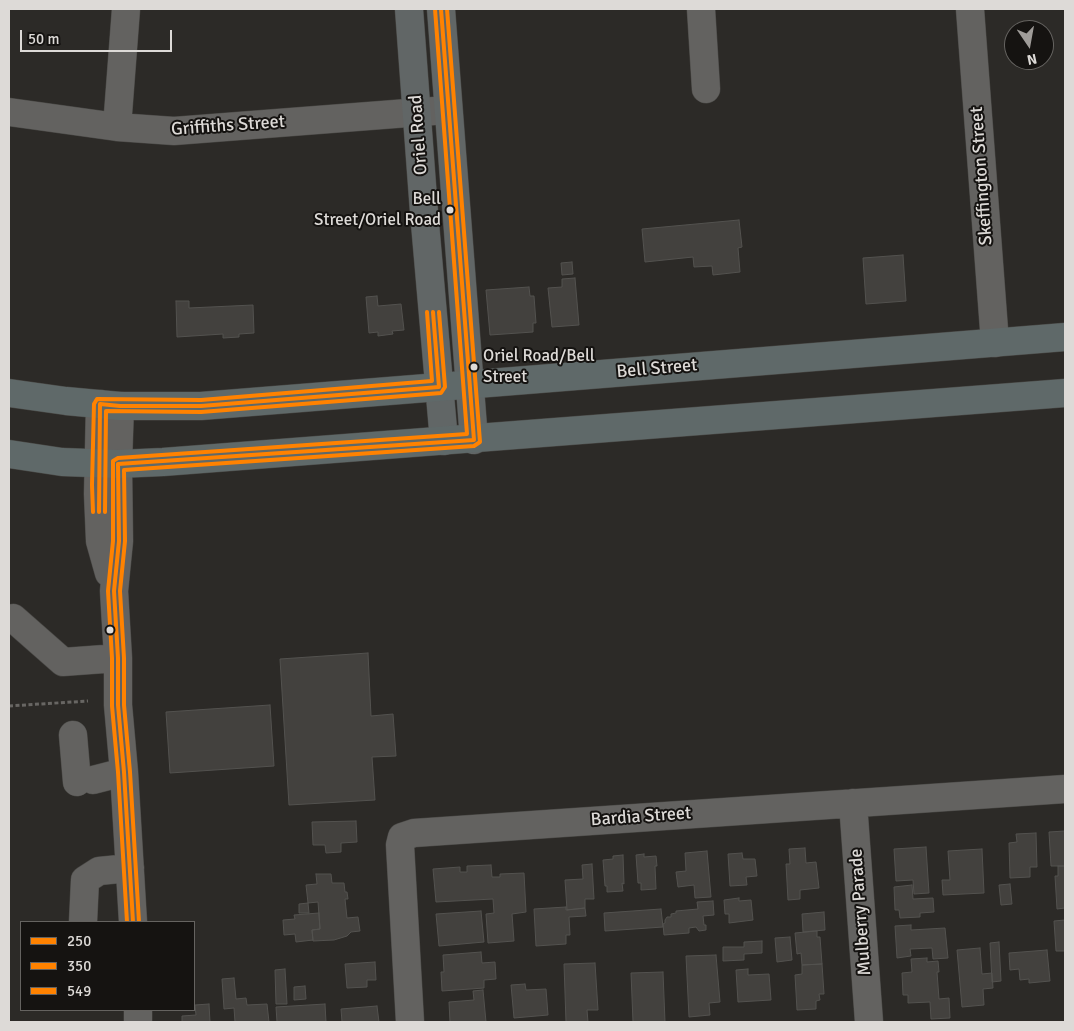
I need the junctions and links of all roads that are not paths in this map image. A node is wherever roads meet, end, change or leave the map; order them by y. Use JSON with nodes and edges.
{"nodes":[{"id":1,"x":126,"y":9,"type":"edge"},
{"id":2,"x":409,"y":9,"type":"edge"},
{"id":3,"x":441,"y":9,"type":"edge"},
{"id":4,"x":701,"y":9,"type":"edge"},
{"id":5,"x":970,"y":9,"type":"edge"},
{"id":6,"x":706,"y":89,"type":"dead end"},
{"id":7,"x":447,"y":110,"type":"junction"},
{"id":8,"x":9,"y":112,"type":"edge"},
{"id":9,"x":417,"y":112,"type":"junction"},
{"id":10,"x":117,"y":127,"type":"junction"},
{"id":11,"x":1065,"y":337,"type":"edge"},
{"id":12,"x":995,"y":343,"type":"junction"},
{"id":13,"x":470,"y":384,"type":"junction"},
{"id":14,"x":438,"y":387,"type":"junction"},
{"id":15,"x":9,"y":393,"type":"edge"},
{"id":16,"x":1065,"y":393,"type":"edge"},
{"id":17,"x":110,"y":405,"type":"junction"},
{"id":18,"x":474,"y":440,"type":"junction"},
{"id":19,"x":444,"y":441,"type":"junction"},
{"id":20,"x":9,"y":454,"type":"edge"},
{"id":21,"x":108,"y":464,"type":"junction"},
{"id":22,"x":9,"y":619,"type":"edge"},
{"id":23,"x":118,"y":658,"type":"junction"},
{"id":24,"x":73,"y":734,"type":"dead end"},
{"id":25,"x":124,"y":772,"type":"junction"},
{"id":26,"x":1065,"y":789,"type":"edge"},
{"id":27,"x":853,"y":803,"type":"junction"},
{"id":28,"x":130,"y":868,"type":"junction"},
{"id":29,"x":83,"y":921,"type":"edge"},
{"id":30,"x":133,"y":921,"type":"edge"},
{"id":31,"x":410,"y":1022,"type":"edge"},
{"id":32,"x":869,"y":1022,"type":"edge"}],
"edges":[{"from":1,"to":10,"type":"street"},
{"from":2,"to":9,"type":"main road","name":"Oriel Road"},
{"from":3,"to":7,"type":"main road","name":"Oriel Road"},
{"from":4,"to":6,"type":"street"},
{"from":5,"to":12,"type":"street","name":"Skeffington Street"},
{"from":7,"to":9,"type":"street","name":"Griffiths Street"},
{"from":7,"to":13,"type":"main road","name":"Oriel Road"},
{"from":8,"to":10,"type":"street","name":"Griffiths Street"},
{"from":9,"to":10,"type":"street","name":"Griffiths Street"},
{"from":9,"to":14,"type":"main road","name":"Oriel Road"},
{"from":11,"to":12,"type":"highway","name":"Bell Street"},
{"from":12,"to":13,"type":"highway","name":"Bell Street"},
{"from":13,"to":14,"type":"highway","name":"Bell Street"},
{"from":13,"to":18,"type":"main road","name":"Oriel Road"},
{"from":14,"to":17,"type":"highway","name":"Bell Street"},
{"from":14,"to":19,"type":"main road","name":"Oriel Road"},
{"from":15,"to":17,"type":"highway","name":"Bell Street"},
{"from":16,"to":18,"type":"highway"},
{"from":17,"to":21,"type":"street"},
{"from":18,"to":19,"type":"highway"},
{"from":19,"to":21,"type":"highway"},
{"from":20,"to":21,"type":"highway"},
{"from":21,"to":23,"type":"street"},
{"from":22,"to":23,"type":"street"},
{"from":23,"to":25,"type":"street"},
{"from":24,"to":25,"type":"street"},
{"from":25,"to":28,"type":"street"},
{"from":26,"to":27,"type":"street","name":"Bardia Street"},
{"from":27,"to":31,"type":"street","name":"Bardia Street"},
{"from":27,"to":32,"type":"street","name":"Mulberry Parade"},
{"from":28,"to":29,"type":"street"},
{"from":28,"to":30,"type":"street"}]}
